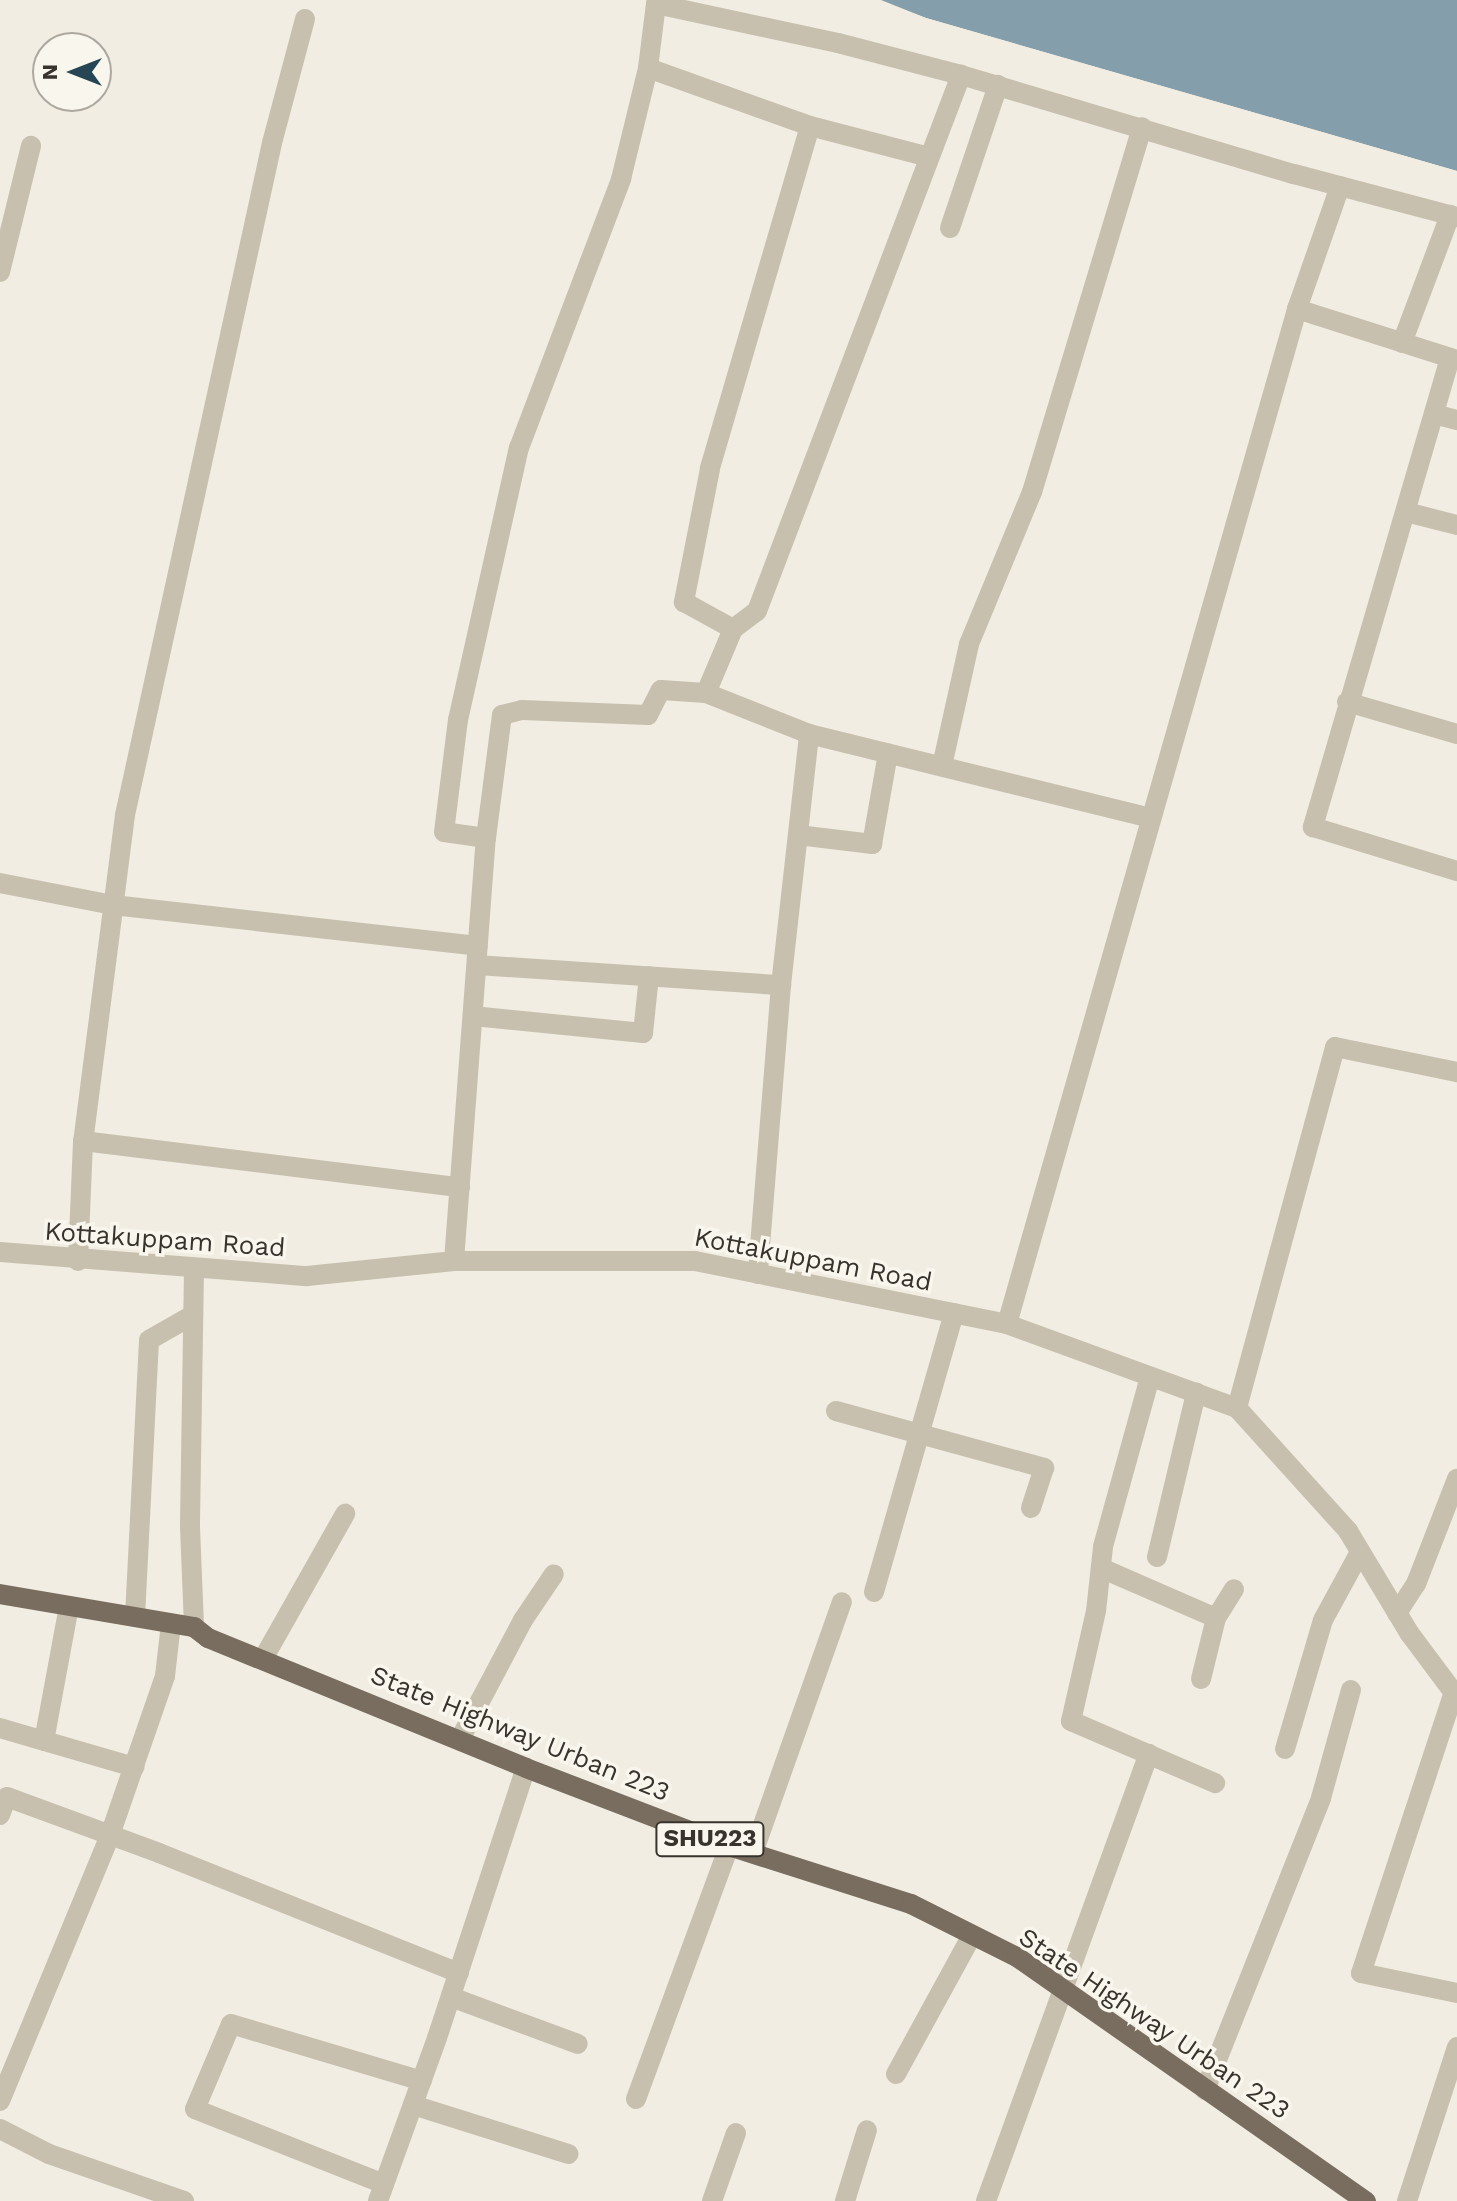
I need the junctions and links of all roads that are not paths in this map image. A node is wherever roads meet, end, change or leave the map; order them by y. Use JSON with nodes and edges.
{"nodes":[{"id":1,"x":305,"y":19,"type":"dead end"},
{"id":2,"x":648,"y":68,"type":"junction"},
{"id":3,"x":961,"y":75,"type":"junction"},
{"id":4,"x":998,"y":85,"type":"junction"},
{"id":5,"x":810,"y":126,"type":"junction"},
{"id":6,"x":1142,"y":127,"type":"junction"},
{"id":7,"x":31,"y":146,"type":"dead end"},
{"id":8,"x":929,"y":157,"type":"junction"},
{"id":9,"x":1340,"y":186,"type":"junction"},
{"id":10,"x":1454,"y":216,"type":"edge"},
{"id":11,"x":950,"y":228,"type":"dead end"},
{"id":12,"x":0,"y":272,"type":"edge"},
{"id":13,"x":1297,"y":309,"type":"junction"},
{"id":14,"x":1402,"y":343,"type":"junction"},
{"id":15,"x":1453,"y":359,"type":"edge"},
{"id":16,"x":1434,"y":414,"type":"junction"},
{"id":17,"x":1457,"y":420,"type":"edge"},
{"id":18,"x":1406,"y":512,"type":"junction"},
{"id":19,"x":1457,"y":525,"type":"edge"},
{"id":20,"x":733,"y":629,"type":"junction"},
{"id":21,"x":706,"y":693,"type":"junction"},
{"id":22,"x":1347,"y":702,"type":"junction"},
{"id":23,"x":809,"y":734,"type":"junction"},
{"id":24,"x":1457,"y":734,"type":"edge"},
{"id":25,"x":888,"y":753,"type":"junction"},
{"id":26,"x":942,"y":766,"type":"junction"},
{"id":27,"x":1151,"y":818,"type":"junction"},
{"id":28,"x":798,"y":835,"type":"junction"},
{"id":29,"x":486,"y":838,"type":"junction"},
{"id":30,"x":1457,"y":871,"type":"edge"},
{"id":31,"x":0,"y":883,"type":"edge"},
{"id":32,"x":113,"y":905,"type":"junction"},
{"id":33,"x":478,"y":955,"type":"junction"},
{"id":34,"x":649,"y":976,"type":"junction"},
{"id":35,"x":781,"y":985,"type":"junction"},
{"id":36,"x":473,"y":1016,"type":"junction"},
{"id":37,"x":1457,"y":1072,"type":"edge"},
{"id":38,"x":83,"y":1141,"type":"junction"},
{"id":39,"x":460,"y":1187,"type":"junction"},
{"id":40,"x":0,"y":1252,"type":"edge"},
{"id":41,"x":78,"y":1261,"type":"junction"},
{"id":42,"x":454,"y":1261,"type":"junction"},
{"id":43,"x":194,"y":1269,"type":"junction"},
{"id":44,"x":758,"y":1274,"type":"junction"},
{"id":45,"x":954,"y":1313,"type":"junction"},
{"id":46,"x":193,"y":1315,"type":"junction"},
{"id":47,"x":1007,"y":1324,"type":"junction"},
{"id":48,"x":1150,"y":1377,"type":"junction"},
{"id":49,"x":1196,"y":1393,"type":"junction"},
{"id":50,"x":1237,"y":1408,"type":"junction"},
{"id":51,"x":836,"y":1411,"type":"dead end"},
{"id":52,"x":919,"y":1434,"type":"junction"},
{"id":53,"x":1457,"y":1479,"type":"edge"},
{"id":54,"x":1031,"y":1508,"type":"dead end"},
{"id":55,"x":345,"y":1514,"type":"dead end"},
{"id":56,"x":1360,"y":1552,"type":"junction"},
{"id":57,"x":1157,"y":1557,"type":"dead end"},
{"id":58,"x":1101,"y":1568,"type":"junction"},
{"id":59,"x":554,"y":1574,"type":"dead end"},
{"id":60,"x":1234,"y":1589,"type":"dead end"},
{"id":61,"x":874,"y":1592,"type":"dead end"},
{"id":62,"x":0,"y":1594,"type":"edge"},
{"id":63,"x":842,"y":1602,"type":"dead end"},
{"id":64,"x":69,"y":1606,"type":"junction"},
{"id":65,"x":1397,"y":1613,"type":"junction"},
{"id":66,"x":135,"y":1617,"type":"junction"},
{"id":67,"x":1216,"y":1618,"type":"junction"},
{"id":68,"x":171,"y":1623,"type":"junction"},
{"id":69,"x":194,"y":1627,"type":"junction"},
{"id":70,"x":263,"y":1659,"type":"junction"},
{"id":71,"x":1201,"y":1679,"type":"dead end"},
{"id":72,"x":1351,"y":1690,"type":"dead end"},
{"id":73,"x":1456,"y":1695,"type":"edge"},
{"id":74,"x":0,"y":1728,"type":"edge"},
{"id":75,"x":460,"y":1739,"type":"junction"},
{"id":76,"x":44,"y":1741,"type":"junction"},
{"id":77,"x":1285,"y":1749,"type":"dead end"},
{"id":78,"x":1149,"y":1754,"type":"junction"},
{"id":79,"x":134,"y":1767,"type":"junction"},
{"id":80,"x":526,"y":1768,"type":"junction"},
{"id":81,"x":1215,"y":1783,"type":"dead end"},
{"id":82,"x":0,"y":1815,"type":"edge"},
{"id":83,"x":110,"y":1835,"type":"junction"},
{"id":84,"x":729,"y":1846,"type":"junction"},
{"id":85,"x":753,"y":1853,"type":"junction"},
{"id":86,"x":972,"y":1935,"type":"junction"},
{"id":87,"x":459,"y":1973,"type":"junction"},
{"id":88,"x":1063,"y":1992,"type":"junction"},
{"id":89,"x":1457,"y":1993,"type":"edge"},
{"id":90,"x":451,"y":1997,"type":"junction"},
{"id":91,"x":578,"y":2044,"type":"dead end"},
{"id":92,"x":1457,"y":2047,"type":"edge"},
{"id":93,"x":896,"y":2074,"type":"dead end"},
{"id":94,"x":422,"y":2081,"type":"junction"},
{"id":95,"x":1205,"y":2090,"type":"junction"},
{"id":96,"x":636,"y":2099,"type":"dead end"},
{"id":97,"x":0,"y":2101,"type":"edge"},
{"id":98,"x":413,"y":2105,"type":"junction"},
{"id":99,"x":0,"y":2129,"type":"edge"},
{"id":100,"x":867,"y":2130,"type":"dead end"},
{"id":101,"x":736,"y":2133,"type":"dead end"},
{"id":102,"x":568,"y":2154,"type":"dead end"},
{"id":103,"x":381,"y":2193,"type":"edge"},
{"id":104,"x":184,"y":2201,"type":"edge"},
{"id":105,"x":712,"y":2201,"type":"edge"},
{"id":106,"x":845,"y":2201,"type":"edge"},
{"id":107,"x":986,"y":2201,"type":"edge"},
{"id":108,"x":1366,"y":2201,"type":"edge"},
{"id":109,"x":1407,"y":2201,"type":"edge"}],
"edges":[{"from":1,"to":32,"type":"street"},
{"from":2,"to":3,"type":"street"},
{"from":2,"to":5,"type":"street"},
{"from":2,"to":29,"type":"street"},
{"from":3,"to":4,"type":"street"},
{"from":3,"to":8,"type":"street"},
{"from":4,"to":6,"type":"street"},
{"from":4,"to":11,"type":"street"},
{"from":5,"to":8,"type":"street"},
{"from":5,"to":20,"type":"street"},
{"from":6,"to":9,"type":"street"},
{"from":6,"to":26,"type":"street"},
{"from":7,"to":12,"type":"street"},
{"from":8,"to":20,"type":"street"},
{"from":9,"to":10,"type":"street"},
{"from":9,"to":13,"type":"street"},
{"from":10,"to":14,"type":"street"},
{"from":13,"to":14,"type":"street"},
{"from":13,"to":27,"type":"street"},
{"from":14,"to":15,"type":"street"},
{"from":15,"to":16,"type":"street"},
{"from":16,"to":17,"type":"street"},
{"from":16,"to":18,"type":"street"},
{"from":18,"to":19,"type":"street"},
{"from":18,"to":22,"type":"street"},
{"from":20,"to":21,"type":"street"},
{"from":21,"to":23,"type":"street"},
{"from":21,"to":29,"type":"street"},
{"from":22,"to":24,"type":"street"},
{"from":22,"to":30,"type":"street"},
{"from":23,"to":25,"type":"street"},
{"from":23,"to":28,"type":"street"},
{"from":25,"to":26,"type":"street"},
{"from":25,"to":28,"type":"street"},
{"from":26,"to":27,"type":"street"},
{"from":27,"to":47,"type":"street"},
{"from":28,"to":35,"type":"street"},
{"from":29,"to":33,"type":"street"},
{"from":31,"to":32,"type":"street"},
{"from":32,"to":33,"type":"street"},
{"from":32,"to":38,"type":"street"},
{"from":33,"to":34,"type":"street"},
{"from":33,"to":36,"type":"street"},
{"from":34,"to":35,"type":"street"},
{"from":34,"to":36,"type":"street"},
{"from":35,"to":44,"type":"street"},
{"from":36,"to":39,"type":"street"},
{"from":37,"to":50,"type":"street"},
{"from":38,"to":39,"type":"street"},
{"from":38,"to":41,"type":"street"},
{"from":39,"to":42,"type":"street"},
{"from":40,"to":41,"type":"street","name":"Kottakuppam Road"},
{"from":41,"to":43,"type":"street","name":"Kottakuppam Road"},
{"from":42,"to":43,"type":"street","name":"Kottakuppam Road"},
{"from":42,"to":44,"type":"street","name":"Kottakuppam Road"},
{"from":43,"to":46,"type":"street"},
{"from":44,"to":45,"type":"street","name":"Kottakuppam Road"},
{"from":45,"to":47,"type":"street","name":"Kottakuppam Road"},
{"from":45,"to":52,"type":"street"},
{"from":46,"to":66,"type":"street"},
{"from":46,"to":69,"type":"street"},
{"from":47,"to":48,"type":"street","name":"Kottakuppam Road"},
{"from":48,"to":49,"type":"street","name":"Kottakuppam Road"},
{"from":48,"to":58,"type":"street"},
{"from":49,"to":50,"type":"street","name":"Kottakuppam Road"},
{"from":49,"to":57,"type":"street"},
{"from":50,"to":56,"type":"street","name":"Kottakuppam Road"},
{"from":51,"to":52,"type":"street"},
{"from":52,"to":54,"type":"street"},
{"from":52,"to":61,"type":"street"},
{"from":53,"to":65,"type":"street"},
{"from":55,"to":70,"type":"street"},
{"from":56,"to":65,"type":"street","name":"Kottakuppam Road"},
{"from":56,"to":77,"type":"street"},
{"from":58,"to":67,"type":"street"},
{"from":58,"to":78,"type":"street"},
{"from":59,"to":75,"type":"street"},
{"from":60,"to":67,"type":"street"},
{"from":62,"to":64,"type":"main road","name":"State Highway Urban 223","number":"SHU223"},
{"from":63,"to":85,"type":"street"},
{"from":64,"to":66,"type":"main road","name":"State Highway Urban 223","number":"SHU223"},
{"from":64,"to":76,"type":"street"},
{"from":65,"to":73,"type":"street","name":"Kottakuppam Road"},
{"from":66,"to":68,"type":"main road","name":"State Highway Urban 223","number":"SHU223"},
{"from":67,"to":71,"type":"street"},
{"from":68,"to":69,"type":"main road","name":"State Highway Urban 223","number":"SHU223"},
{"from":68,"to":79,"type":"street"},
{"from":69,"to":70,"type":"main road","name":"State Highway Urban 223","number":"SHU223"},
{"from":70,"to":75,"type":"main road","name":"State Highway Urban 223","number":"SHU223"},
{"from":72,"to":95,"type":"street"},
{"from":73,"to":89,"type":"street"},
{"from":74,"to":76,"type":"street"},
{"from":75,"to":80,"type":"main road","name":"State Highway Urban 223","number":"SHU223"},
{"from":76,"to":79,"type":"street"},
{"from":78,"to":81,"type":"street"},
{"from":78,"to":88,"type":"street"},
{"from":79,"to":83,"type":"street"},
{"from":80,"to":84,"type":"main road","name":"State Highway Urban 223","number":"SHU223"},
{"from":80,"to":87,"type":"street"},
{"from":82,"to":83,"type":"street"},
{"from":83,"to":87,"type":"street"},
{"from":83,"to":97,"type":"street"},
{"from":84,"to":85,"type":"main road","name":"State Highway Urban 223","number":"SHU223"},
{"from":84,"to":96,"type":"street"},
{"from":85,"to":86,"type":"main road","name":"State Highway Urban 223","number":"SHU223"},
{"from":86,"to":88,"type":"main road","name":"State Highway Urban 223","number":"SHU223"},
{"from":86,"to":93,"type":"street"},
{"from":87,"to":90,"type":"street"},
{"from":88,"to":95,"type":"main road","name":"State Highway Urban 223","number":"SHU223"},
{"from":88,"to":107,"type":"street"},
{"from":90,"to":91,"type":"street"},
{"from":90,"to":94,"type":"street"},
{"from":92,"to":109,"type":"street"},
{"from":94,"to":98,"type":"street"},
{"from":94,"to":103,"type":"street"},
{"from":95,"to":108,"type":"main road","name":"State Highway Urban 223","number":"SHU223"},
{"from":98,"to":102,"type":"street"},
{"from":98,"to":103,"type":"street"},
{"from":99,"to":104,"type":"street"},
{"from":100,"to":106,"type":"street"},
{"from":101,"to":105,"type":"street"}]}
